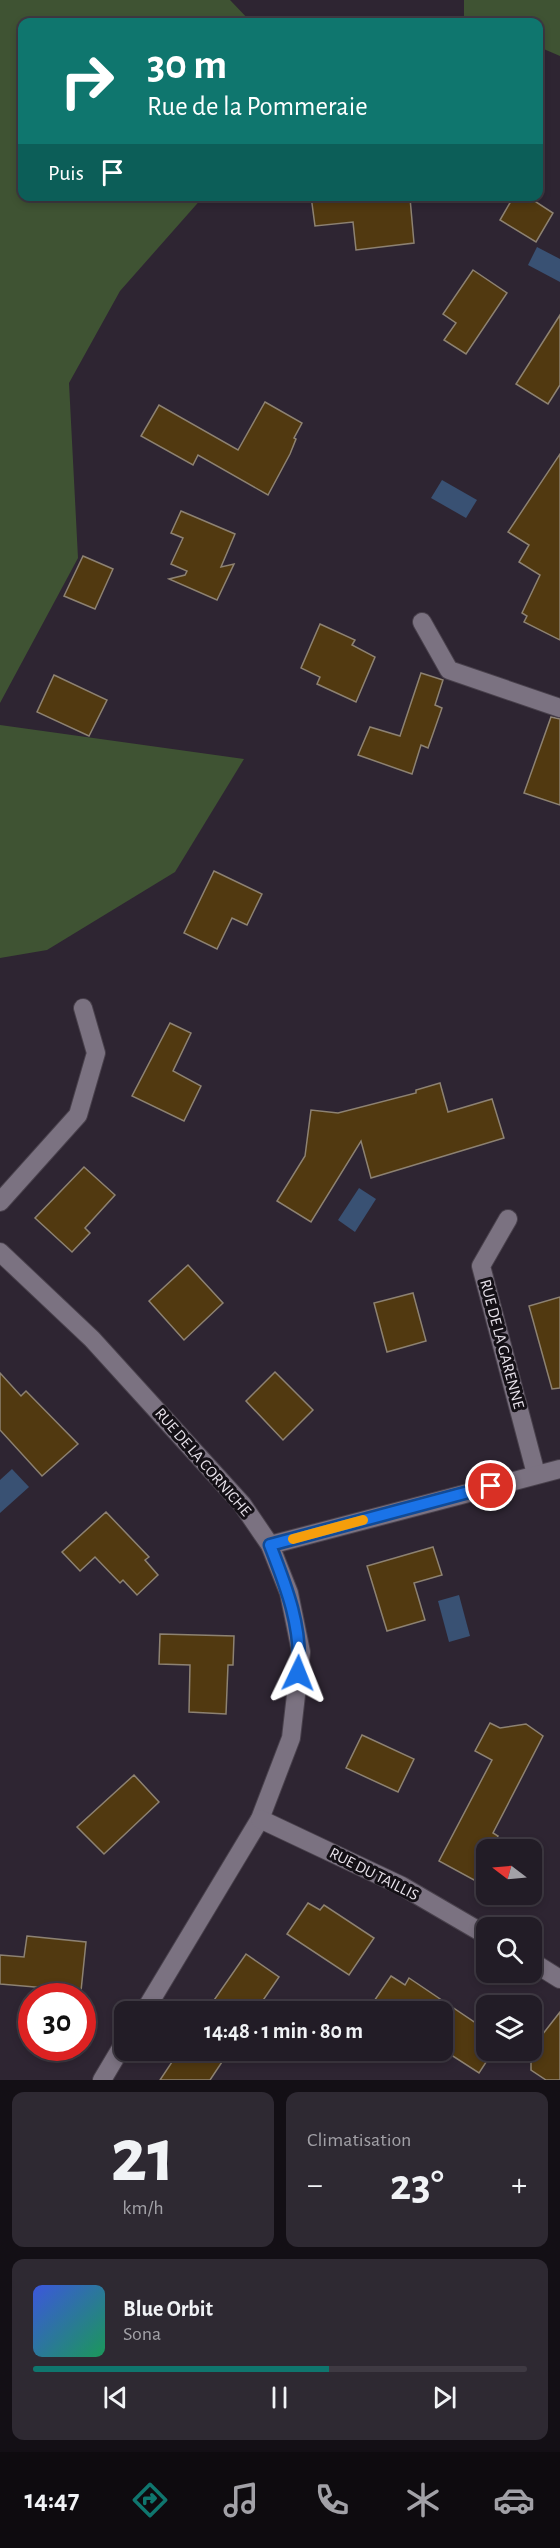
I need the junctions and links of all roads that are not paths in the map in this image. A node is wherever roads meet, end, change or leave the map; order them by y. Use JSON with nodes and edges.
{"nodes":[{"id":1,"x":422,"y":622,"type":"dead end"},
{"id":2,"x":560,"y":708,"type":"edge"},
{"id":3,"x":82,"y":1008,"type":"dead end"},
{"id":4,"x":0,"y":1202,"type":"edge"},
{"id":5,"x":508,"y":1219,"type":"dead end"},
{"id":6,"x":0,"y":1252,"type":"edge"},
{"id":7,"x":560,"y":1469,"type":"edge"},
{"id":8,"x":536,"y":1474,"type":"junction"},
{"id":9,"x":270,"y":1545,"type":"junction"},
{"id":10,"x":260,"y":1819,"type":"junction"},
{"id":11,"x":476,"y":1929,"type":"edge"},
{"id":12,"x":542,"y":1967,"type":"edge"},
{"id":13,"x":560,"y":1979,"type":"edge"},
{"id":14,"x":151,"y":2001,"type":"edge"},
{"id":15,"x":114,"y":2060,"type":"edge"},
{"id":16,"x":102,"y":2080,"type":"edge"}],
"edges":[{"from":1,"to":2,"type":"street"},
{"from":3,"to":4,"type":"street"},
{"from":5,"to":8,"type":"street","name":"RUE DE LA GARENNE"},
{"from":6,"to":9,"type":"street","name":"RUE DE LA CORNICHE"},
{"from":7,"to":8,"type":"street"},
{"from":8,"to":9,"type":"street"},
{"from":9,"to":10,"type":"street","name":"RUE DE LA CORNICHE"},
{"from":10,"to":11,"type":"street","name":"RUE DU TAILLIS"},
{"from":10,"to":14,"type":"street","name":"RUE DE LA CORNICHE"},
{"from":12,"to":13,"type":"street"},
{"from":15,"to":16,"type":"street"}]}
